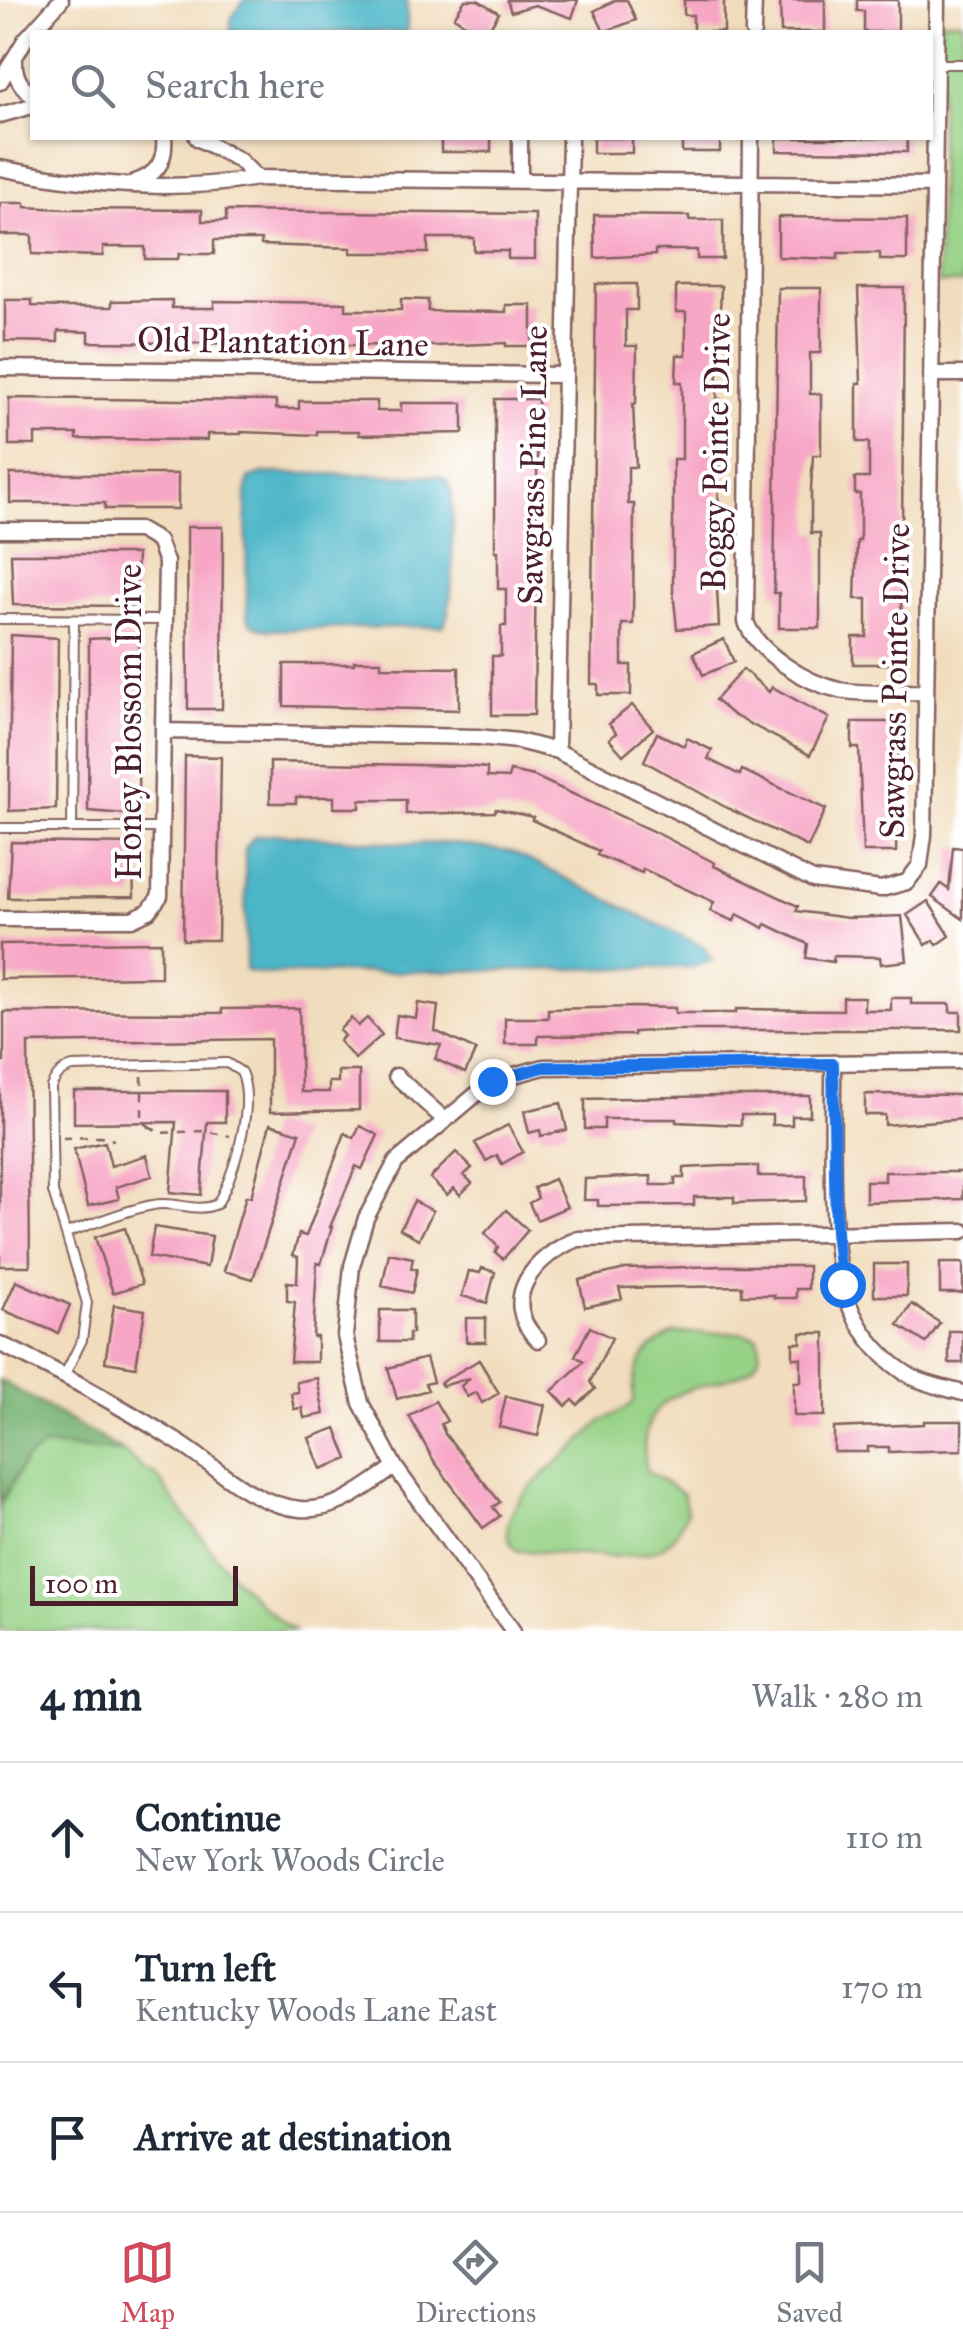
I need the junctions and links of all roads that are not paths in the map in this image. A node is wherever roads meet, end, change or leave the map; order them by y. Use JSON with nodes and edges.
{"nodes":[{"id":1,"x":61,"y":0,"type":"edge"},
{"id":2,"x":754,"y":0,"type":"edge"},
{"id":3,"x":937,"y":0,"type":"edge"},
{"id":4,"x":35,"y":30,"type":"edge"},
{"id":5,"x":753,"y":30,"type":"edge"},
{"id":6,"x":30,"y":36,"type":"edge"},
{"id":7,"x":16,"y":52,"type":"junction"},
{"id":8,"x":936,"y":64,"type":"junction"},
{"id":9,"x":963,"y":64,"type":"edge"},
{"id":10,"x":0,"y":82,"type":"edge"},
{"id":11,"x":30,"y":94,"type":"edge"},
{"id":12,"x":30,"y":106,"type":"edge"},
{"id":13,"x":0,"y":114,"type":"edge"},
{"id":14,"x":164,"y":140,"type":"edge"},
{"id":15,"x":201,"y":140,"type":"edge"},
{"id":16,"x":520,"y":140,"type":"edge"},
{"id":17,"x":570,"y":140,"type":"edge"},
{"id":18,"x":751,"y":140,"type":"edge"},
{"id":19,"x":0,"y":168,"type":"edge"},
{"id":20,"x":258,"y":178,"type":"junction"},
{"id":21,"x":520,"y":180,"type":"junction"},
{"id":22,"x":570,"y":180,"type":"junction"},
{"id":23,"x":750,"y":183,"type":"junction"},
{"id":24,"x":130,"y":184,"type":"junction"},
{"id":25,"x":934,"y":186,"type":"junction"},
{"id":26,"x":0,"y":368,"type":"edge"},
{"id":27,"x":931,"y":374,"type":"junction"},
{"id":28,"x":963,"y":374,"type":"edge"},
{"id":29,"x":566,"y":376,"type":"junction"},
{"id":30,"x":0,"y":530,"type":"edge"},
{"id":31,"x":0,"y":620,"type":"edge"},
{"id":32,"x":74,"y":620,"type":"junction"},
{"id":33,"x":165,"y":620,"type":"junction"},
{"id":34,"x":926,"y":692,"type":"junction"},
{"id":35,"x":163,"y":731,"type":"junction"},
{"id":36,"x":557,"y":751,"type":"junction"},
{"id":37,"x":0,"y":828,"type":"edge"},
{"id":38,"x":72,"y":828,"type":"junction"},
{"id":39,"x":161,"y":828,"type":"junction"},
{"id":40,"x":0,"y":919,"type":"edge"},
{"id":41,"x":963,"y":1061,"type":"edge"},
{"id":42,"x":833,"y":1064,"type":"junction"},
{"id":43,"x":396,"y":1076,"type":"dead end"},
{"id":44,"x":444,"y":1119,"type":"junction"},
{"id":45,"x":963,"y":1231,"type":"edge"},
{"id":46,"x":836,"y":1232,"type":"junction"},
{"id":47,"x":66,"y":1233,"type":"junction"},
{"id":48,"x":538,"y":1340,"type":"dead end"},
{"id":49,"x":0,"y":1344,"type":"edge"},
{"id":50,"x":65,"y":1374,"type":"junction"},
{"id":51,"x":963,"y":1393,"type":"edge"},
{"id":52,"x":395,"y":1467,"type":"junction"},
{"id":53,"x":513,"y":1631,"type":"edge"}],
"edges":[{"from":1,"to":4,"type":"street"},
{"from":2,"to":5,"type":"street"},
{"from":3,"to":8,"type":"street","name":"Sawgrass Pointe Drive"},
{"from":6,"to":7,"type":"street"},
{"from":7,"to":10,"type":"street"},
{"from":7,"to":11,"type":"street"},
{"from":8,"to":9,"type":"lane"},
{"from":8,"to":25,"type":"street","name":"Sawgrass Pointe Drive"},
{"from":12,"to":13,"type":"street"},
{"from":14,"to":24,"type":"street"},
{"from":15,"to":20,"type":"street"},
{"from":16,"to":21,"type":"street"},
{"from":17,"to":22,"type":"street","name":"Sawgrass Pine Lane"},
{"from":18,"to":23,"type":"street","name":"Boggy Pointe Drive"},
{"from":19,"to":24,"type":"street"},
{"from":20,"to":21,"type":"street"},
{"from":20,"to":24,"type":"street"},
{"from":21,"to":22,"type":"street"},
{"from":22,"to":23,"type":"street"},
{"from":22,"to":29,"type":"street","name":"Sawgrass Pine Lane"},
{"from":23,"to":25,"type":"street"},
{"from":23,"to":34,"type":"street","name":"Boggy Pointe Drive"},
{"from":25,"to":27,"type":"street","name":"Sawgrass Pointe Drive"},
{"from":26,"to":29,"type":"street","name":"Old Plantation Lane"},
{"from":27,"to":28,"type":"street"},
{"from":27,"to":34,"type":"street","name":"Sawgrass Pointe Drive"},
{"from":29,"to":36,"type":"street","name":"Sawgrass Pine Lane"},
{"from":30,"to":33,"type":"street","name":"Honey Blossom Drive"},
{"from":31,"to":32,"type":"lane"},
{"from":32,"to":33,"type":"lane"},
{"from":32,"to":38,"type":"lane"},
{"from":33,"to":35,"type":"street","name":"Honey Blossom Drive"},
{"from":34,"to":36,"type":"street","name":"Sawgrass Pointe Drive"},
{"from":35,"to":36,"type":"street","name":"Sawgrass Pointe Drive"},
{"from":35,"to":39,"type":"street","name":"Honey Blossom Drive"},
{"from":37,"to":38,"type":"lane"},
{"from":38,"to":39,"type":"lane"},
{"from":39,"to":40,"type":"street","name":"Honey Blossom Drive"},
{"from":41,"to":42,"type":"street"},
{"from":42,"to":44,"type":"street"},
{"from":42,"to":46,"type":"street"},
{"from":43,"to":44,"type":"street"},
{"from":44,"to":52,"type":"street"},
{"from":45,"to":46,"type":"street"},
{"from":46,"to":48,"type":"street"},
{"from":46,"to":51,"type":"street"},
{"from":47,"to":47,"type":"lane"},
{"from":47,"to":50,"type":"lane"},
{"from":49,"to":50,"type":"street"},
{"from":50,"to":52,"type":"street"},
{"from":52,"to":53,"type":"street"}]}
